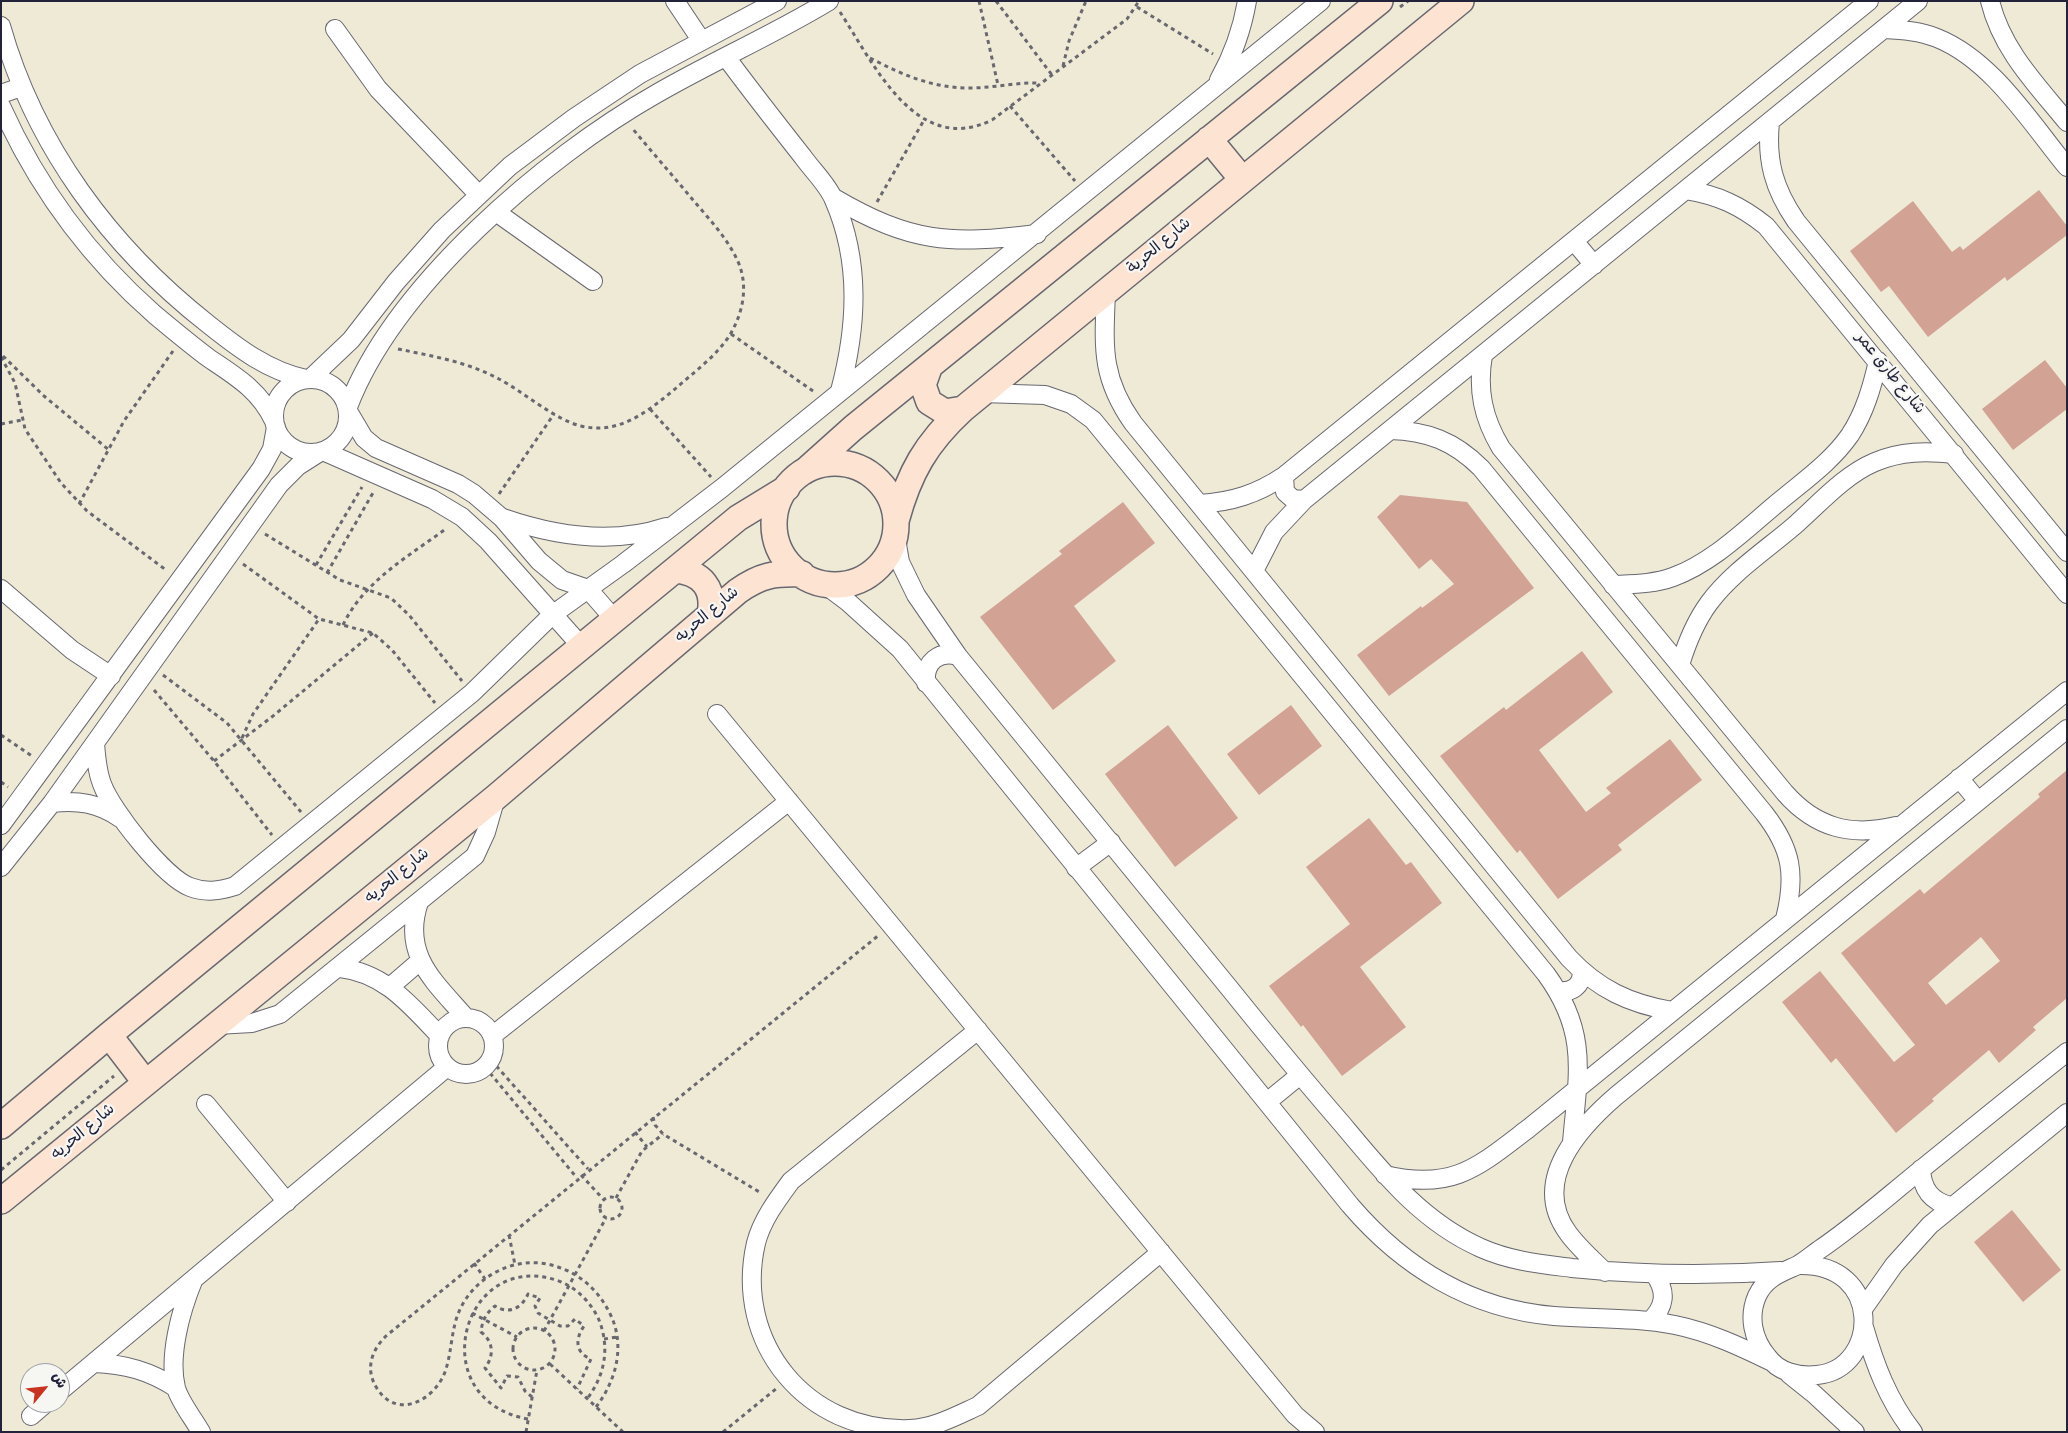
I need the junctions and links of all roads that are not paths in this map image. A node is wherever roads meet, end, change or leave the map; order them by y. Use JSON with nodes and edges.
{"nodes":[{"id":1,"x":675,"y":1,"type":"edge"},
{"id":2,"x":777,"y":1,"type":"edge"},
{"id":3,"x":1247,"y":1,"type":"edge"},
{"id":4,"x":1321,"y":1,"type":"edge"},
{"id":5,"x":1460,"y":1,"type":"edge"},
{"id":6,"x":1869,"y":1,"type":"edge"},
{"id":7,"x":1918,"y":1,"type":"edge"},
{"id":8,"x":1990,"y":1,"type":"edge"},
{"id":9,"x":834,"y":5,"type":"edge"},
{"id":10,"x":1386,"y":8,"type":"edge"},
{"id":11,"x":1,"y":26,"type":"edge"},
{"id":12,"x":335,"y":29,"type":"dead end"},
{"id":13,"x":1884,"y":29,"type":"junction"},
{"id":14,"x":701,"y":40,"type":"junction"},
{"id":15,"x":726,"y":57,"type":"junction"},
{"id":16,"x":2018,"y":62,"type":"junction"},
{"id":17,"x":1996,"y":81,"type":"junction"},
{"id":18,"x":21,"y":87,"type":"junction"},
{"id":19,"x":1214,"y":88,"type":"junction"},
{"id":20,"x":1,"y":94,"type":"edge"},
{"id":21,"x":1,"y":106,"type":"edge"},
{"id":22,"x":1770,"y":122,"type":"junction"},
{"id":23,"x":2067,"y":122,"type":"edge"},
{"id":24,"x":1209,"y":139,"type":"junction"},
{"id":25,"x":2067,"y":167,"type":"edge"},
{"id":26,"x":1242,"y":179,"type":"junction"},
{"id":27,"x":1686,"y":190,"type":"junction"},
{"id":28,"x":834,"y":198,"type":"junction"},
{"id":29,"x":472,"y":200,"type":"junction"},
{"id":30,"x":97,"y":215,"type":"junction"},
{"id":31,"x":491,"y":218,"type":"junction"},
{"id":32,"x":1796,"y":221,"type":"junction"},
{"id":33,"x":74,"y":230,"type":"junction"},
{"id":34,"x":1038,"y":233,"type":"junction"},
{"id":35,"x":1776,"y":236,"type":"junction"},
{"id":36,"x":1574,"y":241,"type":"junction"},
{"id":37,"x":1594,"y":265,"type":"junction"},
{"id":38,"x":593,"y":281,"type":"dead end"},
{"id":39,"x":1106,"y":291,"type":"junction"},
{"id":40,"x":1483,"y":355,"type":"junction"},
{"id":41,"x":1878,"y":361,"type":"junction"},
{"id":42,"x":930,"y":368,"type":"junction"},
{"id":43,"x":308,"y":378,"type":"junction"},
{"id":44,"x":982,"y":393,"type":"junction"},
{"id":45,"x":834,"y":396,"type":"junction"},
{"id":46,"x":348,"y":409,"type":"junction"},
{"id":47,"x":963,"y":409,"type":"junction"},
{"id":48,"x":1133,"y":423,"type":"junction"},
{"id":49,"x":275,"y":424,"type":"junction"},
{"id":50,"x":1390,"y":430,"type":"junction"},
{"id":51,"x":1111,"y":441,"type":"junction"},
{"id":52,"x":321,"y":452,"type":"junction"},
{"id":53,"x":1954,"y":454,"type":"junction"},
{"id":54,"x":1833,"y":456,"type":"junction"},
{"id":55,"x":1512,"y":463,"type":"junction"},
{"id":56,"x":805,"y":472,"type":"junction"},
{"id":57,"x":1284,"y":476,"type":"junction"},
{"id":58,"x":1851,"y":477,"type":"junction"},
{"id":59,"x":1493,"y":480,"type":"junction"},
{"id":60,"x":787,"y":488,"type":"junction"},
{"id":61,"x":1304,"y":500,"type":"junction"},
{"id":62,"x":1199,"y":504,"type":"junction"},
{"id":63,"x":496,"y":512,"type":"junction"},
{"id":64,"x":676,"y":524,"type":"junction"},
{"id":65,"x":896,"y":527,"type":"junction"},
{"id":66,"x":1724,"y":547,"type":"junction"},
{"id":67,"x":2067,"y":552,"type":"edge"},
{"id":68,"x":1743,"y":569,"type":"junction"},
{"id":69,"x":675,"y":570,"type":"junction"},
{"id":70,"x":1254,"y":572,"type":"junction"},
{"id":71,"x":813,"y":579,"type":"junction"},
{"id":72,"x":1613,"y":585,"type":"junction"},
{"id":73,"x":2065,"y":588,"type":"edge"},
{"id":74,"x":1,"y":589,"type":"edge"},
{"id":75,"x":588,"y":589,"type":"junction"},
{"id":76,"x":710,"y":614,"type":"junction"},
{"id":77,"x":552,"y":615,"type":"junction"},
{"id":78,"x":615,"y":620,"type":"junction"},
{"id":79,"x":582,"y":647,"type":"junction"},
{"id":80,"x":1322,"y":655,"type":"junction"},
{"id":81,"x":958,"y":656,"type":"junction"},
{"id":82,"x":1680,"y":665,"type":"junction"},
{"id":83,"x":1301,"y":674,"type":"junction"},
{"id":84,"x":111,"y":676,"type":"junction"},
{"id":85,"x":926,"y":682,"type":"junction"},
{"id":86,"x":2067,"y":691,"type":"edge"},
{"id":87,"x":717,"y":714,"type":"dead end"},
{"id":88,"x":2067,"y":729,"type":"edge"},
{"id":89,"x":95,"y":743,"type":"junction"},
{"id":90,"x":1959,"y":778,"type":"junction"},
{"id":91,"x":1785,"y":793,"type":"junction"},
{"id":92,"x":496,"y":797,"type":"junction"},
{"id":93,"x":789,"y":801,"type":"junction"},
{"id":94,"x":1978,"y":801,"type":"junction"},
{"id":95,"x":52,"y":803,"type":"junction"},
{"id":96,"x":1764,"y":813,"type":"junction"},
{"id":97,"x":124,"y":821,"type":"junction"},
{"id":98,"x":1,"y":825,"type":"edge"},
{"id":99,"x":1899,"y":826,"type":"junction"},
{"id":100,"x":1111,"y":842,"type":"junction"},
{"id":101,"x":1,"y":867,"type":"edge"},
{"id":102,"x":1076,"y":868,"type":"junction"},
{"id":103,"x":420,"y":902,"type":"junction"},
{"id":104,"x":1785,"y":919,"type":"junction"},
{"id":105,"x":420,"y":961,"type":"junction"},
{"id":106,"x":340,"y":968,"type":"junction"},
{"id":107,"x":1582,"y":971,"type":"junction"},
{"id":108,"x":391,"y":986,"type":"junction"},
{"id":109,"x":1558,"y":991,"type":"junction"},
{"id":110,"x":1672,"y":1011,"type":"junction"},
{"id":111,"x":466,"y":1018,"type":"junction"},
{"id":112,"x":216,"y":1025,"type":"junction"},
{"id":113,"x":978,"y":1030,"type":"junction"},
{"id":114,"x":108,"y":1035,"type":"junction"},
{"id":115,"x":440,"y":1036,"type":"junction"},
{"id":116,"x":492,"y":1036,"type":"junction"},
{"id":117,"x":2067,"y":1052,"type":"edge"},
{"id":118,"x":447,"y":1067,"type":"junction"},
{"id":119,"x":1300,"y":1075,"type":"junction"},
{"id":120,"x":145,"y":1082,"type":"junction"},
{"id":121,"x":1577,"y":1088,"type":"junction"},
{"id":122,"x":1267,"y":1102,"type":"junction"},
{"id":123,"x":206,"y":1104,"type":"dead end"},
{"id":124,"x":2067,"y":1113,"type":"edge"},
{"id":125,"x":1,"y":1126,"type":"edge"},
{"id":126,"x":1572,"y":1142,"type":"junction"},
{"id":127,"x":1921,"y":1169,"type":"junction"},
{"id":128,"x":1385,"y":1175,"type":"junction"},
{"id":129,"x":1,"y":1201,"type":"edge"},
{"id":130,"x":287,"y":1202,"type":"junction"},
{"id":131,"x":1950,"y":1206,"type":"junction"},
{"id":132,"x":1161,"y":1252,"type":"junction"},
{"id":133,"x":1789,"y":1268,"type":"junction"},
{"id":134,"x":1605,"y":1272,"type":"junction"},
{"id":135,"x":1655,"y":1275,"type":"junction"},
{"id":136,"x":194,"y":1280,"type":"junction"},
{"id":137,"x":1864,"y":1318,"type":"junction"},
{"id":138,"x":1650,"y":1321,"type":"junction"},
{"id":139,"x":1770,"y":1361,"type":"junction"},
{"id":140,"x":94,"y":1363,"type":"junction"},
{"id":141,"x":1785,"y":1371,"type":"junction"},
{"id":142,"x":70,"y":1383,"type":"edge"},
{"id":143,"x":176,"y":1388,"type":"junction"},
{"id":144,"x":34,"y":1413,"type":"edge"},
{"id":145,"x":31,"y":1416,"type":"dead end"},
{"id":146,"x":201,"y":1432,"type":"edge"},
{"id":147,"x":1315,"y":1432,"type":"edge"},
{"id":148,"x":1855,"y":1432,"type":"edge"},
{"id":149,"x":1913,"y":1432,"type":"edge"}],
"edges":[{"from":1,"to":14,"type":"street"},
{"from":2,"to":14,"type":"street"},
{"from":3,"to":19,"type":"street"},
{"from":4,"to":19,"type":"street"},
{"from":5,"to":26,"type":"street","name":"شارع الحرية"},
{"from":6,"to":36,"type":"street"},
{"from":7,"to":13,"type":"street"},
{"from":8,"to":16,"type":"street"},
{"from":9,"to":15,"type":"street"},
{"from":10,"to":24,"type":"street"},
{"from":11,"to":18,"type":"street"},
{"from":12,"to":29,"type":"street"},
{"from":13,"to":17,"type":"street"},
{"from":13,"to":22,"type":"street"},
{"from":14,"to":29,"type":"street"},
{"from":15,"to":28,"type":"street"},
{"from":15,"to":31,"type":"street"},
{"from":16,"to":17,"type":"street"},
{"from":16,"to":23,"type":"street"},
{"from":17,"to":25,"type":"street"},
{"from":18,"to":20,"type":"street"},
{"from":18,"to":30,"type":"street"},
{"from":19,"to":34,"type":"street"},
{"from":21,"to":33,"type":"street"},
{"from":22,"to":27,"type":"street"},
{"from":22,"to":32,"type":"street","name":"شارع طارق عمر"},
{"from":24,"to":26,"type":"street"},
{"from":24,"to":42,"type":"street"},
{"from":26,"to":39,"type":"street","name":"شارع الحرية"},
{"from":27,"to":35,"type":"street","name":"شارع طارق عمر"},
{"from":27,"to":37,"type":"street"},
{"from":28,"to":34,"type":"street"},
{"from":28,"to":45,"type":"street"},
{"from":29,"to":31,"type":"street"},
{"from":29,"to":43,"type":"street"},
{"from":30,"to":33,"type":"street"},
{"from":30,"to":43,"type":"street"},
{"from":31,"to":38,"type":"street"},
{"from":31,"to":46,"type":"street"},
{"from":32,"to":35,"type":"street"},
{"from":32,"to":67,"type":"street","name":"شارع طارق عمر"},
{"from":33,"to":49,"type":"street"},
{"from":34,"to":45,"type":"street"},
{"from":35,"to":41,"type":"street","name":"شارع طارق عمر"},
{"from":36,"to":37,"type":"street"},
{"from":36,"to":57,"type":"street"},
{"from":37,"to":40,"type":"street"},
{"from":39,"to":44,"type":"street","name":"شارع الحرية"},
{"from":39,"to":48,"type":"street"},
{"from":40,"to":50,"type":"street"},
{"from":40,"to":55,"type":"street"},
{"from":41,"to":53,"type":"street","name":"شارع طارق عمر"},
{"from":41,"to":54,"type":"street"},
{"from":42,"to":47,"type":"street"},
{"from":42,"to":56,"type":"street"},
{"from":43,"to":46,"type":"street"},
{"from":43,"to":49,"type":"street"},
{"from":44,"to":47,"type":"street","name":"شارع الحرية"},
{"from":44,"to":51,"type":"street"},
{"from":45,"to":64,"type":"street"},
{"from":46,"to":52,"type":"street"},
{"from":46,"to":63,"type":"street"},
{"from":47,"to":65,"type":"street","name":"شارع الحرية"},
{"from":48,"to":51,"type":"street"},
{"from":48,"to":62,"type":"street"},
{"from":49,"to":52,"type":"street"},
{"from":49,"to":84,"type":"street"},
{"from":50,"to":59,"type":"street"},
{"from":50,"to":61,"type":"street"},
{"from":51,"to":83,"type":"street"},
{"from":52,"to":77,"type":"street"},
{"from":52,"to":89,"type":"street"},
{"from":53,"to":58,"type":"street"},
{"from":53,"to":73,"type":"street","name":"شارع طارق عمر"},
{"from":54,"to":58,"type":"street"},
{"from":54,"to":66,"type":"street"},
{"from":55,"to":59,"type":"street"},
{"from":55,"to":72,"type":"street"},
{"from":56,"to":60,"type":"street"},
{"from":56,"to":65,"type":"street"},
{"from":57,"to":61,"type":"street"},
{"from":57,"to":62,"type":"street"},
{"from":58,"to":68,"type":"street"},
{"from":59,"to":96,"type":"street"},
{"from":60,"to":69,"type":"street"},
{"from":60,"to":71,"type":"street"},
{"from":61,"to":70,"type":"street"},
{"from":62,"to":70,"type":"street"},
{"from":63,"to":64,"type":"street"},
{"from":63,"to":75,"type":"street"},
{"from":64,"to":75,"type":"street"},
{"from":65,"to":71,"type":"street"},
{"from":65,"to":81,"type":"street"},
{"from":66,"to":68,"type":"street"},
{"from":66,"to":72,"type":"street"},
{"from":68,"to":82,"type":"street"},
{"from":69,"to":76,"type":"street"},
{"from":69,"to":78,"type":"street"},
{"from":70,"to":80,"type":"street"},
{"from":71,"to":76,"type":"street","name":"شارع الحريه"},
{"from":71,"to":85,"type":"street"},
{"from":72,"to":82,"type":"street"},
{"from":74,"to":84,"type":"street"},
{"from":75,"to":77,"type":"street"},
{"from":75,"to":78,"type":"street"},
{"from":76,"to":92,"type":"street","name":"شارع الحريه"},
{"from":77,"to":79,"type":"street"},
{"from":77,"to":97,"type":"street"},
{"from":78,"to":79,"type":"street"},
{"from":79,"to":114,"type":"street"},
{"from":80,"to":83,"type":"street"},
{"from":80,"to":107,"type":"street"},
{"from":81,"to":85,"type":"street"},
{"from":81,"to":100,"type":"street"},
{"from":82,"to":91,"type":"street"},
{"from":83,"to":109,"type":"street"},
{"from":84,"to":98,"type":"street"},
{"from":85,"to":102,"type":"street"},
{"from":86,"to":90,"type":"street"},
{"from":87,"to":93,"type":"street"},
{"from":88,"to":94,"type":"street"},
{"from":89,"to":95,"type":"street"},
{"from":89,"to":97,"type":"street"},
{"from":90,"to":94,"type":"street"},
{"from":90,"to":99,"type":"street"},
{"from":91,"to":96,"type":"street"},
{"from":91,"to":99,"type":"street"},
{"from":92,"to":103,"type":"street"},
{"from":92,"to":112,"type":"street","name":"شارع الحريه"},
{"from":93,"to":113,"type":"street"},
{"from":93,"to":116,"type":"street"},
{"from":94,"to":126,"type":"street"},
{"from":95,"to":97,"type":"street"},
{"from":95,"to":101,"type":"street"},
{"from":96,"to":104,"type":"street"},
{"from":99,"to":104,"type":"street"},
{"from":100,"to":102,"type":"street"},
{"from":100,"to":119,"type":"street"},
{"from":102,"to":122,"type":"street"},
{"from":103,"to":105,"type":"street"},
{"from":103,"to":106,"type":"street"},
{"from":104,"to":110,"type":"street"},
{"from":105,"to":108,"type":"street"},
{"from":105,"to":111,"type":"street"},
{"from":106,"to":108,"type":"street"},
{"from":106,"to":112,"type":"street"},
{"from":107,"to":109,"type":"street"},
{"from":107,"to":110,"type":"street"},
{"from":108,"to":115,"type":"street"},
{"from":109,"to":121,"type":"street"},
{"from":110,"to":121,"type":"street"},
{"from":111,"to":115,"type":"street"},
{"from":111,"to":116,"type":"street"},
{"from":112,"to":120,"type":"street","name":"شارع الحريه"},
{"from":113,"to":132,"type":"street"},
{"from":113,"to":132,"type":"street"},
{"from":114,"to":120,"type":"street"},
{"from":114,"to":125,"type":"street"},
{"from":115,"to":118,"type":"street"},
{"from":116,"to":118,"type":"street"},
{"from":117,"to":127,"type":"street"},
{"from":118,"to":130,"type":"street"},
{"from":119,"to":122,"type":"street"},
{"from":119,"to":128,"type":"street"},
{"from":120,"to":129,"type":"street","name":"شارع الحريه"},
{"from":121,"to":126,"type":"street"},
{"from":121,"to":128,"type":"street"},
{"from":122,"to":138,"type":"street"},
{"from":123,"to":130,"type":"street"},
{"from":124,"to":131,"type":"street"},
{"from":126,"to":134,"type":"street"},
{"from":127,"to":131,"type":"street"},
{"from":127,"to":133,"type":"street"},
{"from":128,"to":134,"type":"street"},
{"from":130,"to":136,"type":"street"},
{"from":131,"to":137,"type":"street"},
{"from":132,"to":147,"type":"street"},
{"from":133,"to":135,"type":"street"},
{"from":133,"to":137,"type":"street"},
{"from":133,"to":139,"type":"street"},
{"from":134,"to":135,"type":"street"},
{"from":135,"to":138,"type":"street"},
{"from":136,"to":140,"type":"street"},
{"from":136,"to":143,"type":"street"},
{"from":137,"to":141,"type":"street"},
{"from":137,"to":149,"type":"street"},
{"from":138,"to":139,"type":"street"},
{"from":139,"to":141,"type":"street"},
{"from":140,"to":142,"type":"street"},
{"from":140,"to":143,"type":"street"},
{"from":141,"to":148,"type":"street"},
{"from":143,"to":146,"type":"street"},
{"from":144,"to":145,"type":"street"}]}
